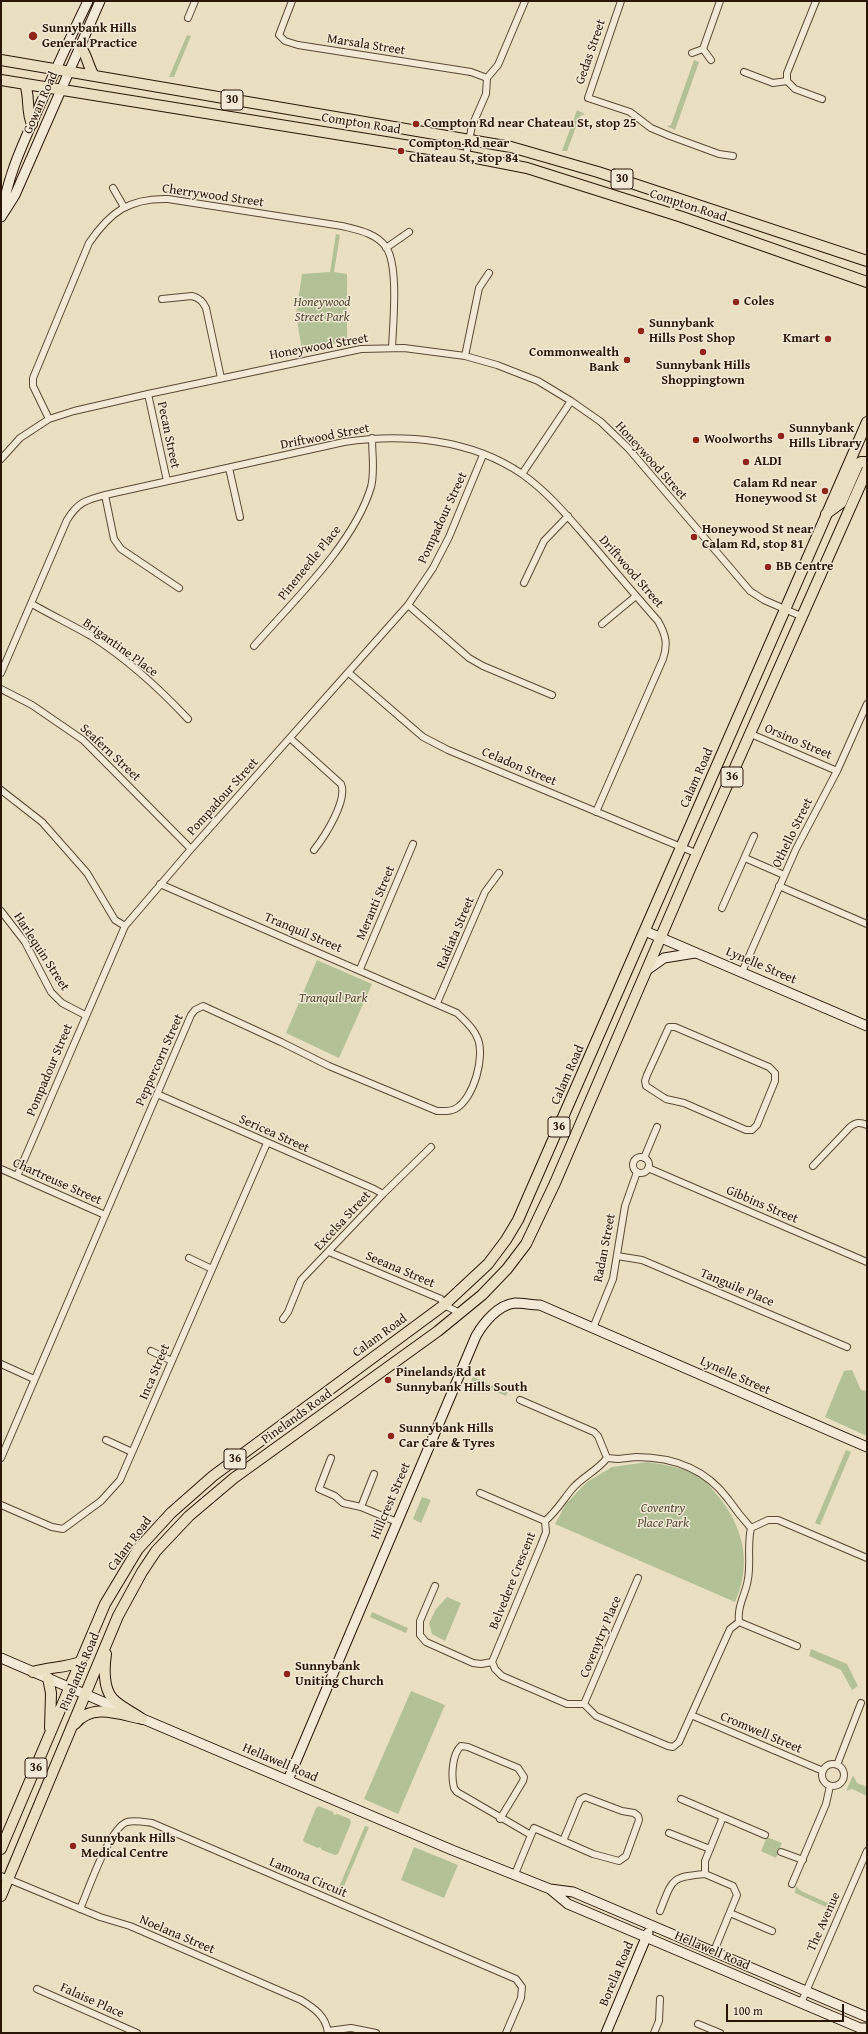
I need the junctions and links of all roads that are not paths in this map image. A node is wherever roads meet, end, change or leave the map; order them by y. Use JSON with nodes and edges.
{"nodes":[{"id":1,"x":88,"y":1,"type":"edge"},
{"id":2,"x":100,"y":1,"type":"edge"},
{"id":3,"x":195,"y":1,"type":"edge"},
{"id":4,"x":292,"y":1,"type":"edge"},
{"id":5,"x":525,"y":1,"type":"edge"},
{"id":6,"x":621,"y":1,"type":"edge"},
{"id":7,"x":720,"y":1,"type":"edge"},
{"id":8,"x":816,"y":1,"type":"edge"},
{"id":9,"x":188,"y":18,"type":"dead end"},
{"id":10,"x":80,"y":46,"type":"junction"},
{"id":11,"x":703,"y":49,"type":"junction"},
{"id":12,"x":692,"y":53,"type":"dead end"},
{"id":13,"x":1,"y":60,"type":"edge"},
{"id":14,"x":711,"y":60,"type":"dead end"},
{"id":15,"x":56,"y":70,"type":"junction"},
{"id":16,"x":69,"y":72,"type":"junction"},
{"id":17,"x":744,"y":72,"type":"dead end"},
{"id":18,"x":94,"y":76,"type":"junction"},
{"id":19,"x":487,"y":78,"type":"junction"},
{"id":20,"x":1,"y":80,"type":"edge"},
{"id":21,"x":787,"y":81,"type":"junction"},
{"id":22,"x":25,"y":84,"type":"junction"},
{"id":23,"x":48,"y":88,"type":"junction"},
{"id":24,"x":61,"y":90,"type":"junction"},
{"id":25,"x":822,"y":99,"type":"dead end"},
{"id":26,"x":32,"y":124,"type":"junction"},
{"id":27,"x":469,"y":139,"type":"junction"},
{"id":28,"x":466,"y":155,"type":"junction"},
{"id":29,"x":733,"y":156,"type":"dead end"},
{"id":30,"x":113,"y":188,"type":"dead end"},
{"id":31,"x":124,"y":207,"type":"junction"},
{"id":32,"x":2,"y":213,"type":"edge"},
{"id":33,"x":410,"y":232,"type":"dead end"},
{"id":34,"x":386,"y":248,"type":"junction"},
{"id":35,"x":867,"y":260,"type":"edge"},
{"id":36,"x":489,"y":273,"type":"dead end"},
{"id":37,"x":867,"y":282,"type":"edge"},
{"id":38,"x":162,"y":299,"type":"dead end"},
{"id":39,"x":392,"y":348,"type":"junction"},
{"id":40,"x":465,"y":356,"type":"junction"},
{"id":41,"x":221,"y":378,"type":"junction"},
{"id":42,"x":148,"y":394,"type":"junction"},
{"id":43,"x":571,"y":401,"type":"junction"},
{"id":44,"x":49,"y":419,"type":"junction"},
{"id":45,"x":867,"y":422,"type":"edge"},
{"id":46,"x":372,"y":438,"type":"junction"},
{"id":47,"x":483,"y":455,"type":"junction"},
{"id":48,"x":1,"y":459,"type":"edge"},
{"id":49,"x":867,"y":462,"type":"edge"},
{"id":50,"x":229,"y":468,"type":"junction"},
{"id":51,"x":867,"y":470,"type":"edge"},
{"id":52,"x":522,"y":474,"type":"junction"},
{"id":53,"x":167,"y":481,"type":"junction"},
{"id":54,"x":105,"y":495,"type":"junction"},
{"id":55,"x":826,"y":514,"type":"junction"},
{"id":56,"x":568,"y":516,"type":"junction"},
{"id":57,"x":240,"y":517,"type":"dead end"},
{"id":58,"x":524,"y":583,"type":"dead end"},
{"id":59,"x":179,"y":588,"type":"dead end"},
{"id":60,"x":636,"y":596,"type":"junction"},
{"id":61,"x":32,"y":604,"type":"junction"},
{"id":62,"x":408,"y":605,"type":"junction"},
{"id":63,"x":784,"y":609,"type":"junction"},
{"id":64,"x":803,"y":617,"type":"junction"},
{"id":65,"x":602,"y":624,"type":"dead end"},
{"id":66,"x":254,"y":646,"type":"dead end"},
{"id":67,"x":1,"y":673,"type":"edge"},
{"id":68,"x":349,"y":673,"type":"junction"},
{"id":69,"x":1,"y":689,"type":"edge"},
{"id":70,"x":552,"y":695,"type":"dead end"},
{"id":71,"x":867,"y":706,"type":"edge"},
{"id":72,"x":188,"y":719,"type":"dead end"},
{"id":73,"x":751,"y":734,"type":"junction"},
{"id":74,"x":291,"y":739,"type":"junction"},
{"id":75,"x":837,"y":771,"type":"junction"},
{"id":76,"x":1,"y":790,"type":"edge"},
{"id":77,"x":596,"y":812,"type":"junction"},
{"id":78,"x":754,"y":836,"type":"dead end"},
{"id":79,"x":413,"y":844,"type":"dead end"},
{"id":80,"x":681,"y":847,"type":"junction"},
{"id":81,"x":191,"y":848,"type":"junction"},
{"id":82,"x":314,"y":850,"type":"dead end"},
{"id":83,"x":698,"y":854,"type":"junction"},
{"id":84,"x":745,"y":858,"type":"junction"},
{"id":85,"x":499,"y":873,"type":"dead end"},
{"id":86,"x":784,"y":875,"type":"junction"},
{"id":87,"x":160,"y":884,"type":"junction"},
{"id":88,"x":780,"y":886,"type":"junction"},
{"id":89,"x":722,"y":908,"type":"dead end"},
{"id":90,"x":1,"y":911,"type":"edge"},
{"id":91,"x":867,"y":924,"type":"edge"},
{"id":92,"x":125,"y":926,"type":"junction"},
{"id":93,"x":645,"y":931,"type":"junction"},
{"id":94,"x":661,"y":938,"type":"junction"},
{"id":95,"x":697,"y":953,"type":"junction"},
{"id":96,"x":360,"y":970,"type":"junction"},
{"id":97,"x":647,"y":970,"type":"junction"},
{"id":98,"x":742,"y":972,"type":"junction"},
{"id":99,"x":437,"y":1003,"type":"junction"},
{"id":100,"x":85,"y":1015,"type":"junction"},
{"id":101,"x":867,"y":1026,"type":"edge"},
{"id":102,"x":157,"y":1094,"type":"junction"},
{"id":103,"x":666,"y":1099,"type":"joint"},
{"id":104,"x":867,"y":1125,"type":"edge"},
{"id":105,"x":657,"y":1126,"type":"dead end"},
{"id":106,"x":267,"y":1143,"type":"junction"},
{"id":107,"x":431,"y":1147,"type":"dead end"},
{"id":108,"x":644,"y":1158,"type":"junction"},
{"id":109,"x":813,"y":1166,"type":"dead end"},
{"id":110,"x":648,"y":1168,"type":"junction"},
{"id":111,"x":1,"y":1170,"type":"edge"},
{"id":112,"x":637,"y":1172,"type":"junction"},
{"id":113,"x":17,"y":1176,"type":"junction"},
{"id":114,"x":382,"y":1194,"type":"junction"},
{"id":115,"x":105,"y":1215,"type":"junction"},
{"id":116,"x":329,"y":1252,"type":"junction"},
{"id":117,"x":617,"y":1256,"type":"junction"},
{"id":118,"x":189,"y":1258,"type":"dead end"},
{"id":119,"x":867,"y":1262,"type":"edge"},
{"id":120,"x":212,"y":1269,"type":"junction"},
{"id":121,"x":444,"y":1305,"type":"junction"},
{"id":122,"x":460,"y":1313,"type":"junction"},
{"id":123,"x":283,"y":1319,"type":"dead end"},
{"id":124,"x":593,"y":1328,"type":"junction"},
{"id":125,"x":847,"y":1347,"type":"dead end"},
{"id":126,"x":151,"y":1351,"type":"dead end"},
{"id":127,"x":172,"y":1361,"type":"junction"},
{"id":128,"x":1,"y":1364,"type":"edge"},
{"id":129,"x":34,"y":1379,"type":"junction"},
{"id":130,"x":520,"y":1400,"type":"dead end"},
{"id":131,"x":106,"y":1440,"type":"dead end"},
{"id":132,"x":867,"y":1448,"type":"edge"},
{"id":133,"x":132,"y":1452,"type":"junction"},
{"id":134,"x":1,"y":1458,"type":"edge"},
{"id":135,"x":332,"y":1458,"type":"dead end"},
{"id":136,"x":607,"y":1458,"type":"junction"},
{"id":137,"x":374,"y":1474,"type":"dead end"},
{"id":138,"x":480,"y":1493,"type":"dead end"},
{"id":139,"x":1,"y":1505,"type":"edge"},
{"id":140,"x":361,"y":1507,"type":"junction"},
{"id":141,"x":546,"y":1521,"type":"junction"},
{"id":142,"x":396,"y":1522,"type":"junction"},
{"id":143,"x":750,"y":1528,"type":"junction"},
{"id":144,"x":867,"y":1558,"type":"edge"},
{"id":145,"x":638,"y":1578,"type":"dead end"},
{"id":146,"x":435,"y":1586,"type":"dead end"},
{"id":147,"x":739,"y":1622,"type":"junction"},
{"id":148,"x":108,"y":1639,"type":"junction"},
{"id":149,"x":797,"y":1646,"type":"dead end"},
{"id":150,"x":1,"y":1658,"type":"edge"},
{"id":151,"x":80,"y":1662,"type":"junction"},
{"id":152,"x":492,"y":1662,"type":"junction"},
{"id":153,"x":33,"y":1672,"type":"junction"},
{"id":154,"x":48,"y":1678,"type":"junction"},
{"id":155,"x":70,"y":1688,"type":"junction"},
{"id":156,"x":85,"y":1694,"type":"junction"},
{"id":157,"x":861,"y":1703,"type":"dead end"},
{"id":158,"x":584,"y":1704,"type":"junction"},
{"id":159,"x":692,"y":1715,"type":"junction"},
{"id":160,"x":142,"y":1719,"type":"junction"},
{"id":161,"x":70,"y":1730,"type":"junction"},
{"id":162,"x":50,"y":1736,"type":"junction"},
{"id":163,"x":836,"y":1765,"type":"junction"},
{"id":164,"x":823,"y":1771,"type":"junction"},
{"id":165,"x":288,"y":1780,"type":"junction"},
{"id":166,"x":830,"y":1786,"type":"junction"},
{"id":167,"x":681,"y":1799,"type":"dead end"},
{"id":168,"x":723,"y":1817,"type":"junction"},
{"id":169,"x":500,"y":1818,"type":"junction"},
{"id":170,"x":669,"y":1833,"type":"dead end"},
{"id":171,"x":531,"y":1835,"type":"junction"},
{"id":172,"x":765,"y":1835,"type":"dead end"},
{"id":173,"x":563,"y":1841,"type":"junction"},
{"id":174,"x":1,"y":1849,"type":"edge"},
{"id":175,"x":710,"y":1850,"type":"junction"},
{"id":176,"x":867,"y":1850,"type":"edge"},
{"id":177,"x":781,"y":1852,"type":"dead end"},
{"id":178,"x":803,"y":1860,"type":"junction"},
{"id":179,"x":514,"y":1874,"type":"junction"},
{"id":180,"x":705,"y":1874,"type":"junction"},
{"id":181,"x":4,"y":1877,"type":"edge"},
{"id":182,"x":792,"y":1884,"type":"dead end"},
{"id":183,"x":550,"y":1889,"type":"junction"},
{"id":184,"x":1,"y":1896,"type":"edge"},
{"id":185,"x":80,"y":1909,"type":"junction"},
{"id":186,"x":660,"y":1911,"type":"dead end"},
{"id":187,"x":730,"y":1913,"type":"junction"},
{"id":188,"x":652,"y":1925,"type":"junction"},
{"id":189,"x":772,"y":1931,"type":"dead end"},
{"id":190,"x":646,"y":1937,"type":"junction"},
{"id":191,"x":714,"y":1951,"type":"junction"},
{"id":192,"x":37,"y":1989,"type":"dead end"},
{"id":193,"x":806,"y":1990,"type":"junction"},
{"id":194,"x":660,"y":1998,"type":"dead end"},
{"id":195,"x":801,"y":2003,"type":"junction"},
{"id":196,"x":867,"y":2017,"type":"edge"},
{"id":197,"x":698,"y":2024,"type":"dead end"},
{"id":198,"x":867,"y":2028,"type":"edge"},
{"id":199,"x":328,"y":2032,"type":"edge"},
{"id":200,"x":137,"y":2033,"type":"edge"},
{"id":201,"x":376,"y":2033,"type":"edge"},
{"id":202,"x":506,"y":2033,"type":"edge"},
{"id":203,"x":606,"y":2033,"type":"edge"},
{"id":204,"x":654,"y":2033,"type":"edge"},
{"id":205,"x":720,"y":2033,"type":"edge"}],
"edges":[{"from":1,"to":15,"type":"street","name":"Gowan Road"},
{"from":2,"to":10,"type":"street","name":"Gowan Road"},
{"from":3,"to":9,"type":"street"},
{"from":4,"to":19,"type":"street","name":"Marsala Street"},
{"from":5,"to":19,"type":"street"},
{"from":6,"to":29,"type":"street","name":"Gedas Street"},
{"from":7,"to":11,"type":"street"},
{"from":8,"to":21,"type":"street"},
{"from":10,"to":16,"type":"street","name":"Gowan Road"},
{"from":10,"to":18,"type":"main road"},
{"from":11,"to":12,"type":"street"},
{"from":11,"to":14,"type":"street"},
{"from":13,"to":15,"type":"main road","name":"Compton Road","number":"30"},
{"from":15,"to":16,"type":"main road","name":"Compton Road","number":"30"},
{"from":15,"to":23,"type":"street","name":"Gowan Road"},
{"from":16,"to":18,"type":"main road","name":"Compton Road","number":"30"},
{"from":16,"to":24,"type":"street","name":"Gowan Road"},
{"from":17,"to":21,"type":"street"},
{"from":18,"to":27,"type":"main road","name":"Compton Road","number":"30"},
{"from":19,"to":27,"type":"street"},
{"from":20,"to":22,"type":"main road","name":"Compton Road","number":"30"},
{"from":21,"to":25,"type":"street"},
{"from":22,"to":23,"type":"main road","name":"Compton Road","number":"30"},
{"from":22,"to":26,"type":"main road"},
{"from":23,"to":24,"type":"main road","name":"Compton Road","number":"30"},
{"from":23,"to":26,"type":"street","name":"Gowan Road"},
{"from":24,"to":28,"type":"main road","name":"Compton Road","number":"30"},
{"from":24,"to":32,"type":"street","name":"Gowan Road"},
{"from":26,"to":32,"type":"street","name":"Gowan Road"},
{"from":27,"to":28,"type":"street"},
{"from":27,"to":35,"type":"main road","name":"Compton Road","number":"30"},
{"from":28,"to":37,"type":"main road","name":"Compton Road","number":"30"},
{"from":30,"to":31,"type":"street"},
{"from":31,"to":34,"type":"street","name":"Cherrywood Street"},
{"from":31,"to":44,"type":"street","name":"Cherrywood Street"},
{"from":33,"to":34,"type":"street"},
{"from":34,"to":39,"type":"street"},
{"from":36,"to":40,"type":"street"},
{"from":38,"to":41,"type":"street"},
{"from":39,"to":40,"type":"street","name":"Honeywood Street"},
{"from":39,"to":41,"type":"street","name":"Honeywood Street"},
{"from":40,"to":43,"type":"street","name":"Honeywood Street"},
{"from":41,"to":42,"type":"street","name":"Honeywood Street"},
{"from":42,"to":44,"type":"street","name":"Honeywood Street"},
{"from":42,"to":53,"type":"street","name":"Pecan Street"},
{"from":43,"to":52,"type":"street"},
{"from":43,"to":63,"type":"street","name":"Honeywood Street"},
{"from":44,"to":48,"type":"street","name":"Honeywood Street"},
{"from":45,"to":55,"type":"main road","name":"Calam Road","number":"36"},
{"from":46,"to":47,"type":"street","name":"Driftwood Street"},
{"from":46,"to":50,"type":"street","name":"Driftwood Street"},
{"from":46,"to":66,"type":"street","name":"Pineneedle Place"},
{"from":47,"to":52,"type":"street","name":"Driftwood Street"},
{"from":47,"to":62,"type":"street","name":"Pompadour Street"},
{"from":49,"to":55,"type":"main road"},
{"from":50,"to":53,"type":"street","name":"Driftwood Street"},
{"from":50,"to":57,"type":"street"},
{"from":51,"to":64,"type":"main road","number":"36"},
{"from":52,"to":56,"type":"street","name":"Driftwood Street"},
{"from":53,"to":54,"type":"street","name":"Driftwood Street"},
{"from":54,"to":59,"type":"street"},
{"from":54,"to":61,"type":"street","name":"Driftwood Street"},
{"from":55,"to":63,"type":"main road","name":"Calam Road","number":"36"},
{"from":56,"to":58,"type":"street"},
{"from":56,"to":60,"type":"street","name":"Driftwood Street"},
{"from":60,"to":65,"type":"street"},
{"from":60,"to":77,"type":"street","name":"Driftwood Street"},
{"from":61,"to":67,"type":"street","name":"Driftwood Street"},
{"from":61,"to":72,"type":"street","name":"Brigantine Place"},
{"from":62,"to":68,"type":"street","name":"Pompadour Street"},
{"from":62,"to":70,"type":"street"},
{"from":63,"to":64,"type":"street","name":"Honeywood Street"},
{"from":63,"to":80,"type":"main road","name":"Calam Road","number":"36"},
{"from":64,"to":73,"type":"main road","number":"36"},
{"from":68,"to":74,"type":"street","name":"Pompadour Street"},
{"from":68,"to":77,"type":"street","name":"Celadon Street"},
{"from":69,"to":81,"type":"street","name":"Seafern Street"},
{"from":71,"to":75,"type":"street","name":"Othello Street"},
{"from":73,"to":75,"type":"street","name":"Orsino Street"},
{"from":73,"to":83,"type":"main road","number":"36"},
{"from":74,"to":81,"type":"street","name":"Pompadour Street"},
{"from":74,"to":82,"type":"street"},
{"from":75,"to":86,"type":"street","name":"Othello Street"},
{"from":76,"to":92,"type":"street"},
{"from":77,"to":80,"type":"street","name":"Celadon Street"},
{"from":78,"to":84,"type":"street"},
{"from":79,"to":96,"type":"street","name":"Meranti Street"},
{"from":80,"to":83,"type":"street","name":"Celadon Street"},
{"from":80,"to":93,"type":"main road","name":"Calam Road","number":"36"},
{"from":81,"to":87,"type":"street","name":"Pompadour Street"},
{"from":83,"to":94,"type":"main road","number":"36"},
{"from":84,"to":86,"type":"street"},
{"from":84,"to":89,"type":"street"},
{"from":85,"to":99,"type":"street","name":"Radiata Street"},
{"from":86,"to":88,"type":"street","name":"Othello Street"},
{"from":87,"to":92,"type":"street","name":"Pompadour Street"},
{"from":87,"to":96,"type":"street","name":"Tranquil Street"},
{"from":88,"to":91,"type":"street"},
{"from":88,"to":98,"type":"street","name":"Othello Street"},
{"from":90,"to":100,"type":"street","name":"Harlequin Street"},
{"from":92,"to":100,"type":"street","name":"Pompadour Street"},
{"from":93,"to":94,"type":"street","name":"Lynelle Street"},
{"from":93,"to":121,"type":"main road","name":"Calam Road","number":"36"},
{"from":94,"to":95,"type":"street","name":"Lynelle Street"},
{"from":94,"to":97,"type":"main road","number":"36"},
{"from":95,"to":97,"type":"street"},
{"from":95,"to":98,"type":"street","name":"Lynelle Street"},
{"from":96,"to":99,"type":"street","name":"Tranquil Street"},
{"from":97,"to":122,"type":"main road","name":"Pinelands Road","number":"36"},
{"from":98,"to":101,"type":"street","name":"Lynelle Street"},
{"from":99,"to":102,"type":"street","name":"Peppercorn Street"},
{"from":100,"to":113,"type":"street","name":"Pompadour Street"},
{"from":102,"to":106,"type":"street","name":"Sericea Street"},
{"from":102,"to":115,"type":"street","name":"Peppercorn Street"},
{"from":103,"to":103,"type":"street"},
{"from":104,"to":109,"type":"street"},
{"from":105,"to":108,"type":"street"},
{"from":106,"to":114,"type":"street","name":"Sericea Street"},
{"from":106,"to":120,"type":"street","name":"Inca Street"},
{"from":107,"to":114,"type":"street","name":"Excelsa Street"},
{"from":108,"to":110,"type":"street"},
{"from":108,"to":112,"type":"street"},
{"from":110,"to":112,"type":"street"},
{"from":110,"to":119,"type":"street","name":"Gibbins Street"},
{"from":111,"to":113,"type":"street","name":"Chartreuse Street"},
{"from":112,"to":117,"type":"street","name":"Radan Street"},
{"from":113,"to":115,"type":"street","name":"Chartreuse Street"},
{"from":114,"to":116,"type":"street","name":"Excelsa Street"},
{"from":115,"to":129,"type":"street","name":"Peppercorn Street"},
{"from":116,"to":121,"type":"street","name":"Seeana Street"},
{"from":116,"to":123,"type":"street","name":"Excelsa Street"},
{"from":117,"to":124,"type":"street","name":"Radan Street"},
{"from":117,"to":125,"type":"street","name":"Tanguile Place"},
{"from":118,"to":120,"type":"street"},
{"from":120,"to":127,"type":"street","name":"Inca Street"},
{"from":121,"to":122,"type":"street","name":"Seeana Street"},
{"from":121,"to":151,"type":"main road","name":"Calam Road","number":"36"},
{"from":122,"to":148,"type":"main road","name":"Pinelands Road","number":"36"},
{"from":124,"to":132,"type":"street","name":"Lynelle Street"},
{"from":124,"to":142,"type":"street","name":"Hillcrest Street"},
{"from":126,"to":127,"type":"street"},
{"from":127,"to":133,"type":"street","name":"Inca Street"},
{"from":128,"to":129,"type":"street"},
{"from":129,"to":134,"type":"street","name":"Peppercorn Street"},
{"from":130,"to":136,"type":"street"},
{"from":131,"to":133,"type":"street"},
{"from":133,"to":139,"type":"street","name":"Inca Street"},
{"from":135,"to":140,"type":"street"},
{"from":136,"to":141,"type":"street","name":"Belvedere Crescent"},
{"from":136,"to":143,"type":"street"},
{"from":137,"to":140,"type":"street"},
{"from":138,"to":141,"type":"street"},
{"from":140,"to":142,"type":"street"},
{"from":141,"to":152,"type":"street","name":"Belvedere Crescent"},
{"from":142,"to":165,"type":"street","name":"Hillcrest Street"},
{"from":143,"to":144,"type":"street"},
{"from":143,"to":147,"type":"street"},
{"from":145,"to":158,"type":"street","name":"Covenytry Place"},
{"from":146,"to":152,"type":"street"},
{"from":147,"to":149,"type":"street"},
{"from":147,"to":159,"type":"street"},
{"from":148,"to":156,"type":"main road","name":"Pinelands Road","number":"36"},
{"from":148,"to":160,"type":"main road"},
{"from":150,"to":153,"type":"street","name":"Hellawell Road"},
{"from":151,"to":153,"type":"main road"},
{"from":151,"to":155,"type":"main road","name":"Calam Road","number":"36"},
{"from":152,"to":158,"type":"street"},
{"from":153,"to":154,"type":"street","name":"Hellawell Road"},
{"from":154,"to":155,"type":"street","name":"Hellawell Road"},
{"from":154,"to":162,"type":"main road"},
{"from":155,"to":156,"type":"street","name":"Hellawell Road"},
{"from":155,"to":162,"type":"main road","name":"Pinelands Road","number":"36"},
{"from":156,"to":160,"type":"street","name":"Hellawell Road"},
{"from":156,"to":161,"type":"main road","name":"Pinelands Road","number":"36"},
{"from":157,"to":163,"type":"street"},
{"from":158,"to":159,"type":"street"},
{"from":159,"to":164,"type":"street","name":"Cromwell Street"},
{"from":160,"to":161,"type":"main road"},
{"from":160,"to":165,"type":"street","name":"Hellawell Road"},
{"from":161,"to":181,"type":"main road","name":"Pinelands Road","number":"36"},
{"from":162,"to":174,"type":"main road","name":"Pinelands Road","number":"36"},
{"from":163,"to":164,"type":"street"},
{"from":163,"to":166,"type":"street"},
{"from":164,"to":166,"type":"street"},
{"from":165,"to":179,"type":"street","name":"Hellawell Road"},
{"from":166,"to":178,"type":"street"},
{"from":167,"to":168,"type":"street"},
{"from":168,"to":172,"type":"street"},
{"from":168,"to":175,"type":"street"},
{"from":169,"to":169,"type":"street"},
{"from":169,"to":171,"type":"street"},
{"from":170,"to":175,"type":"street"},
{"from":171,"to":173,"type":"street"},
{"from":171,"to":179,"type":"street"},
{"from":173,"to":173,"type":"street"},
{"from":175,"to":180,"type":"street"},
{"from":176,"to":193,"type":"street","name":"The Avenue"},
{"from":177,"to":178,"type":"street"},
{"from":178,"to":182,"type":"street"},
{"from":179,"to":183,"type":"street","name":"Hellawell Road"},
{"from":180,"to":186,"type":"street"},
{"from":180,"to":187,"type":"street"},
{"from":181,"to":184,"type":"main road","name":"Pinelands Road","number":"36"},
{"from":181,"to":185,"type":"street","name":"Noelana Street"},
{"from":183,"to":188,"type":"street","name":"Hellawell Road"},
{"from":183,"to":190,"type":"street","name":"Hellawell Road"},
{"from":185,"to":199,"type":"street","name":"Noelana Street"},
{"from":185,"to":202,"type":"street","name":"Lamona Circuit"},
{"from":187,"to":189,"type":"street"},
{"from":187,"to":191,"type":"street"},
{"from":188,"to":190,"type":"street","name":"Borella Road"},
{"from":188,"to":191,"type":"street","name":"Hellawell Road"},
{"from":190,"to":195,"type":"street","name":"Hellawell Road"},
{"from":190,"to":203,"type":"street","name":"Borella Road"},
{"from":191,"to":193,"type":"street","name":"Hellawell Road"},
{"from":192,"to":200,"type":"street","name":"Falaise Place"},
{"from":193,"to":195,"type":"street","name":"The Avenue"},
{"from":193,"to":196,"type":"street","name":"Hellawell Road"},
{"from":194,"to":204,"type":"street"},
{"from":195,"to":198,"type":"street","name":"Hellawell Road"},
{"from":197,"to":205,"type":"street"},
{"from":199,"to":201,"type":"street"}]}
